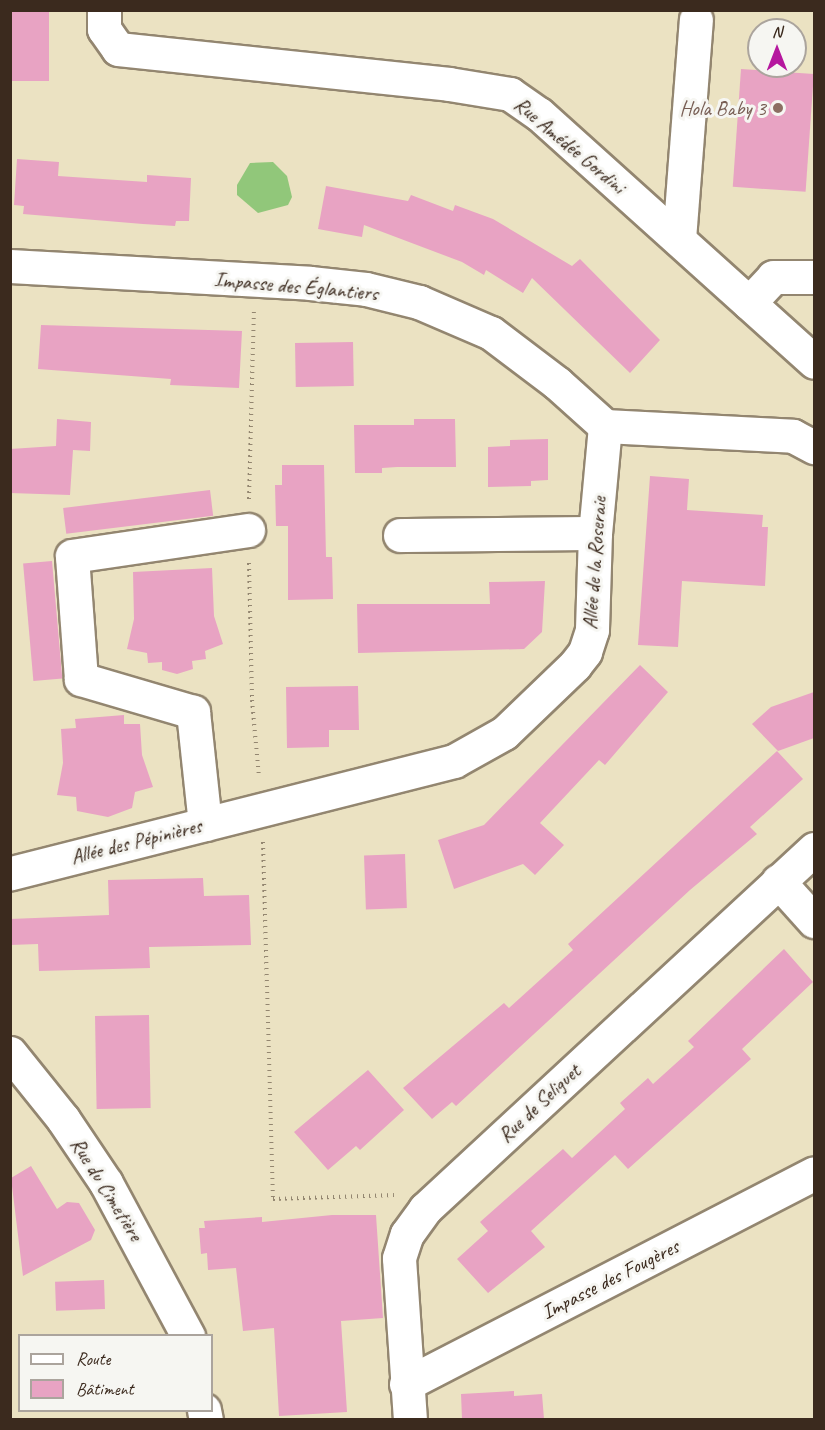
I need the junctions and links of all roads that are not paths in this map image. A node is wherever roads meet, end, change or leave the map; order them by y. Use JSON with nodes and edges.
{"nodes":[{"id":1,"x":104,"y":10,"type":"edge"},
{"id":2,"x":696,"y":20,"type":"dead end"},
{"id":3,"x":679,"y":239,"type":"junction"},
{"id":4,"x":10,"y":266,"type":"edge"},
{"id":5,"x":814,"y":277,"type":"edge"},
{"id":6,"x":749,"y":303,"type":"junction"},
{"id":7,"x":814,"y":362,"type":"edge"},
{"id":8,"x":605,"y":426,"type":"junction"},
{"id":9,"x":814,"y":447,"type":"edge"},
{"id":10,"x":248,"y":530,"type":"dead end"},
{"id":11,"x":595,"y":533,"type":"junction"},
{"id":12,"x":400,"y":535,"type":"dead end"},
{"id":13,"x":262,"y":811,"type":"joint"},
{"id":14,"x":205,"y":824,"type":"junction"},
{"id":15,"x":814,"y":849,"type":"edge"},
{"id":16,"x":10,"y":873,"type":"edge"},
{"id":17,"x":778,"y":881,"type":"junction"},
{"id":18,"x":814,"y":921,"type":"edge"},
{"id":19,"x":10,"y":1053,"type":"edge"},
{"id":20,"x":814,"y":1173,"type":"edge"},
{"id":21,"x":187,"y":1334,"type":"edge"},
{"id":22,"x":406,"y":1384,"type":"junction"},
{"id":23,"x":410,"y":1419,"type":"edge"}],
"edges":[{"from":1,"to":3,"type":"street","name":"Rue Amédée Gordini"},
{"from":2,"to":3,"type":"street"},
{"from":3,"to":6,"type":"street","name":"Rue Amédée Gordini"},
{"from":4,"to":8,"type":"street","name":"Impasse des Églantiers"},
{"from":5,"to":6,"type":"street"},
{"from":6,"to":7,"type":"street","name":"Rue Amédée Gordini"},
{"from":8,"to":9,"type":"street"},
{"from":8,"to":11,"type":"street","name":"Allée de la Roseraie"},
{"from":10,"to":14,"type":"street"},
{"from":11,"to":12,"type":"street"},
{"from":11,"to":13,"type":"street","name":"Allée de la Roseraie"},
{"from":13,"to":14,"type":"street","name":"Allée des Pépinières"},
{"from":14,"to":16,"type":"street","name":"Allée des Pépinières"},
{"from":15,"to":17,"type":"street","name":"Rue de Seliguet"},
{"from":17,"to":18,"type":"street"},
{"from":17,"to":22,"type":"street","name":"Rue de Seliguet"},
{"from":19,"to":21,"type":"street","name":"Rue du Cimetière"},
{"from":20,"to":22,"type":"street","name":"Impasse des Fougères"},
{"from":22,"to":23,"type":"street","name":"Rue de Seliguet"}]}
